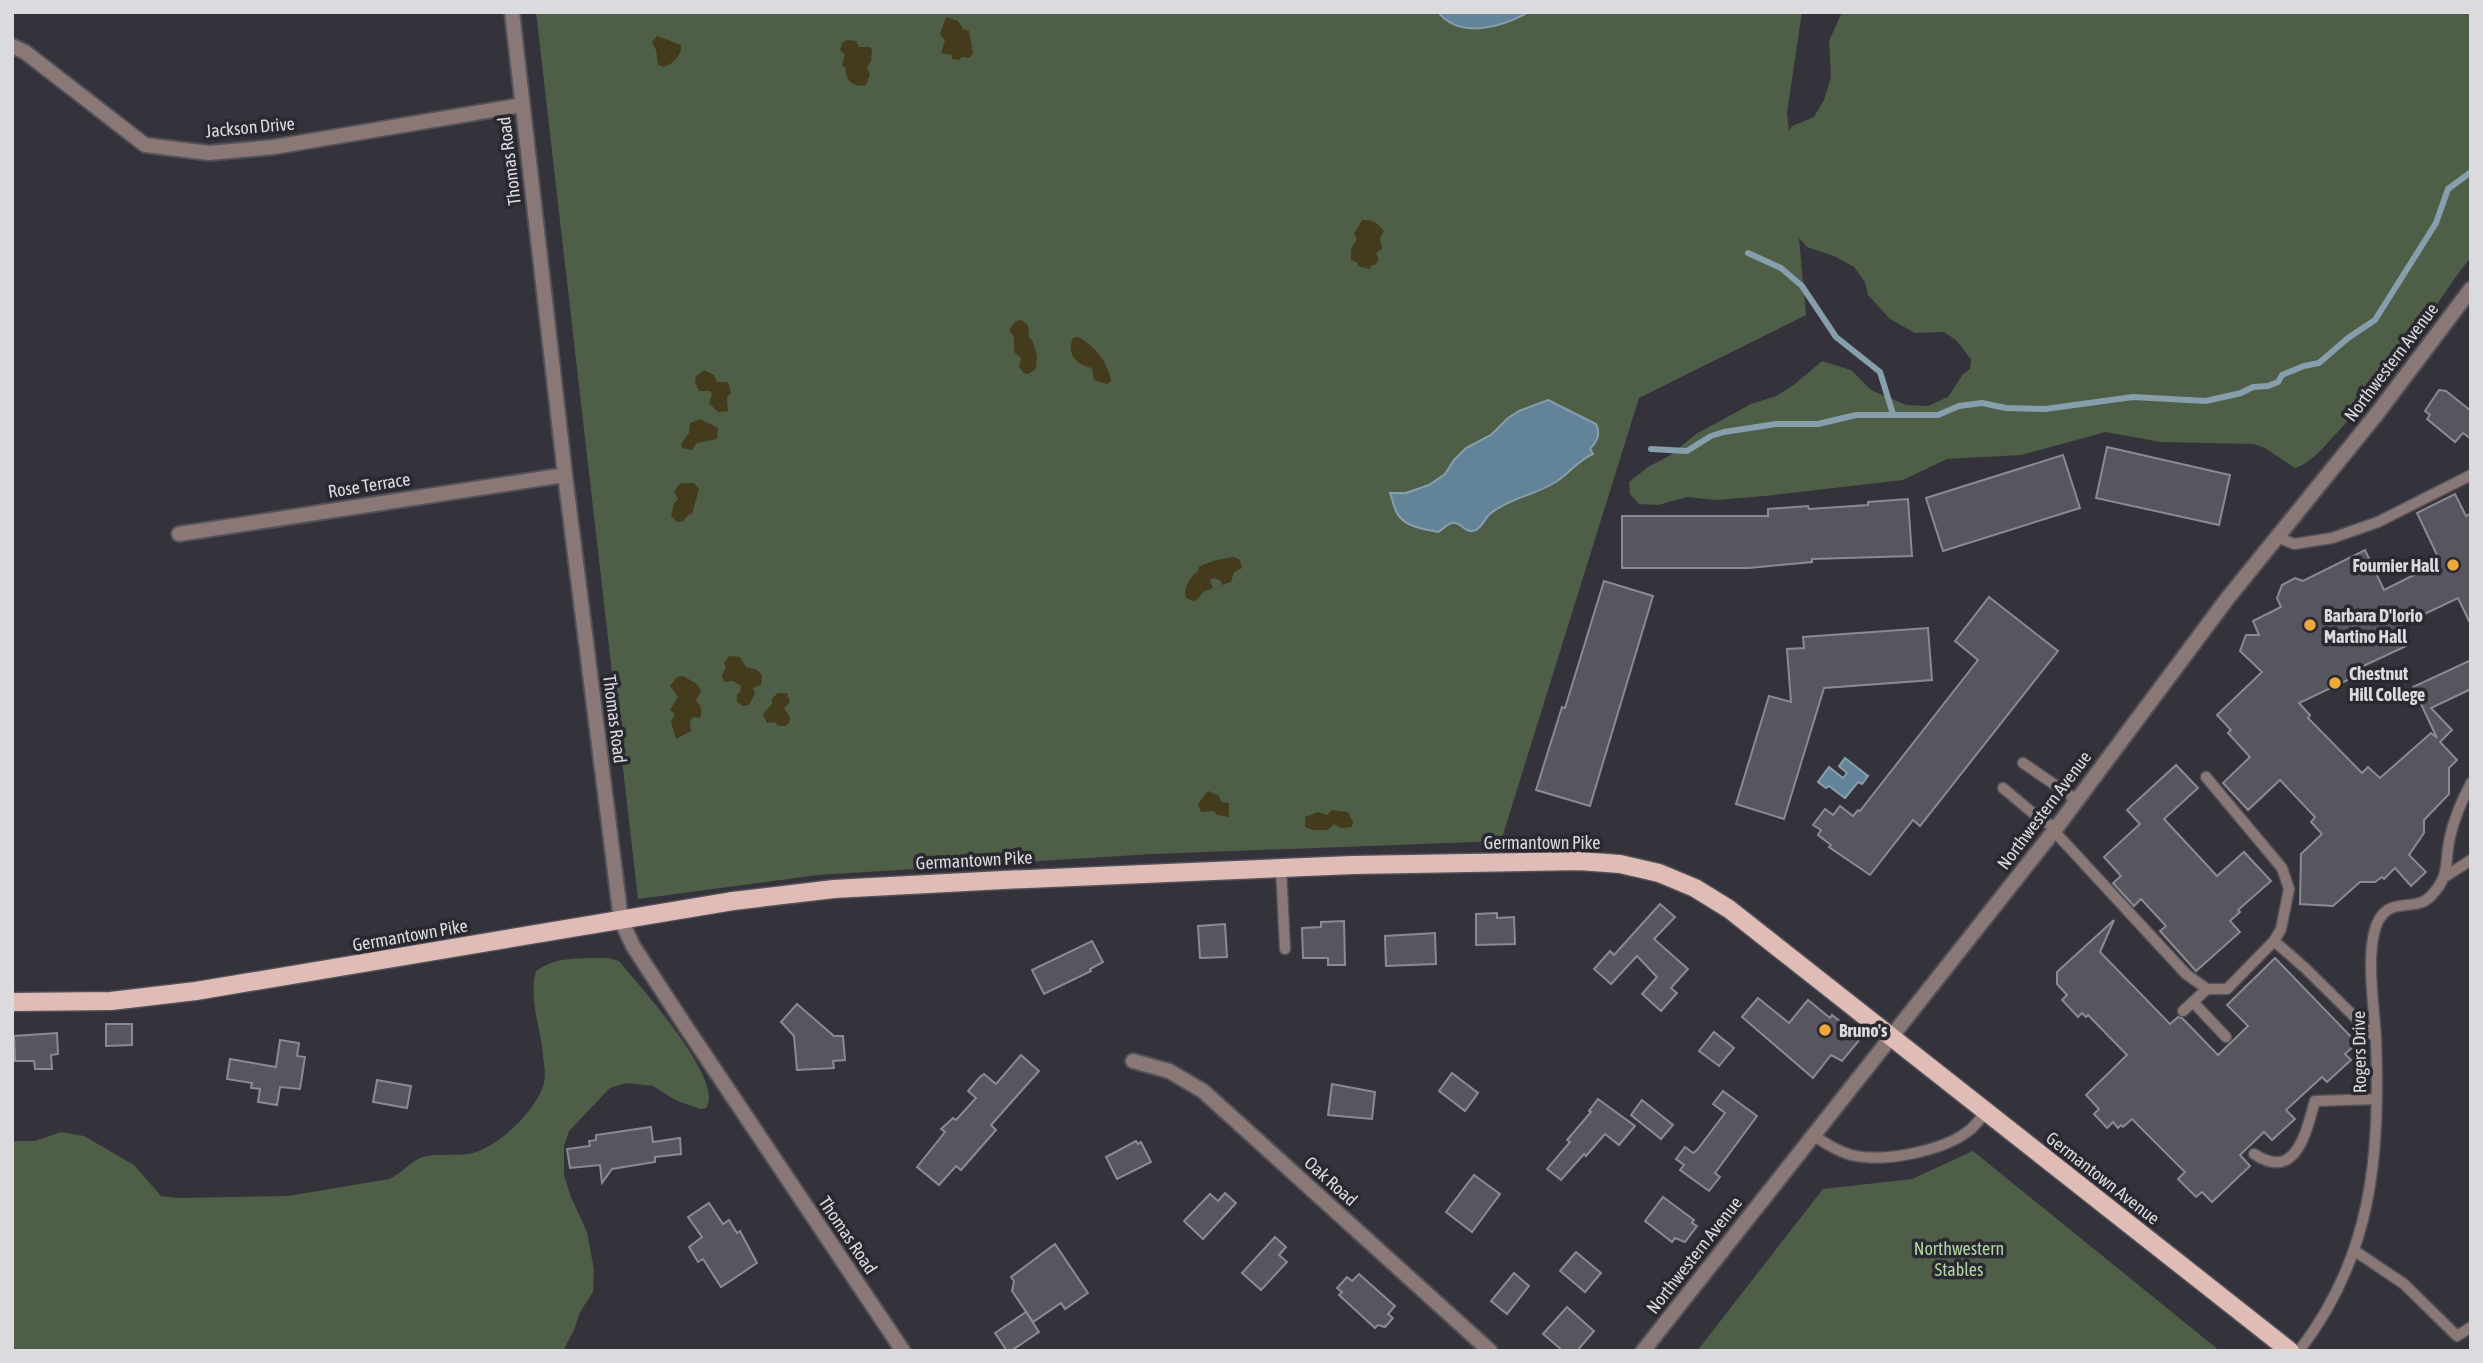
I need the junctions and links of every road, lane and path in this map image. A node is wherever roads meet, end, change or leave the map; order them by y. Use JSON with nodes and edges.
{"nodes":[{"id":1,"x":512,"y":12,"type":"edge"},
{"id":2,"x":12,"y":46,"type":"edge"},
{"id":3,"x":522,"y":105,"type":"junction"},
{"id":4,"x":2471,"y":289,"type":"edge"},
{"id":5,"x":565,"y":475,"type":"junction"},
{"id":6,"x":2471,"y":475,"type":"edge"},
{"id":7,"x":179,"y":534,"type":"dead end"},
{"id":8,"x":2277,"y":537,"type":"junction"},
{"id":9,"x":2023,"y":763,"type":"dead end"},
{"id":10,"x":2206,"y":777,"type":"dead end"},
{"id":11,"x":2471,"y":783,"type":"edge"},
{"id":12,"x":2003,"y":788,"type":"dead end"},
{"id":13,"x":2077,"y":800,"type":"junction"},
{"id":14,"x":2055,"y":829,"type":"junction"},
{"id":15,"x":2471,"y":860,"type":"edge"},
{"id":16,"x":1280,"y":868,"type":"junction"},
{"id":17,"x":2446,"y":876,"type":"junction"},
{"id":18,"x":621,"y":920,"type":"junction"},
{"id":19,"x":2274,"y":941,"type":"junction"},
{"id":20,"x":1285,"y":949,"type":"dead end"},
{"id":21,"x":2207,"y":989,"type":"junction"},
{"id":22,"x":12,"y":1002,"type":"edge"},
{"id":23,"x":2193,"y":1002,"type":"junction"},
{"id":24,"x":2183,"y":1011,"type":"dead end"},
{"id":25,"x":1892,"y":1037,"type":"junction"},
{"id":26,"x":2226,"y":1037,"type":"dead end"},
{"id":27,"x":2375,"y":1037,"type":"junction"},
{"id":28,"x":1133,"y":1061,"type":"dead end"},
{"id":29,"x":2376,"y":1100,"type":"junction"},
{"id":30,"x":1986,"y":1112,"type":"junction"},
{"id":31,"x":1812,"y":1135,"type":"junction"},
{"id":32,"x":2254,"y":1154,"type":"dead end"},
{"id":33,"x":2355,"y":1251,"type":"junction"},
{"id":34,"x":2471,"y":1327,"type":"edge"},
{"id":35,"x":903,"y":1351,"type":"edge"},
{"id":36,"x":1490,"y":1351,"type":"edge"},
{"id":37,"x":1643,"y":1351,"type":"edge"},
{"id":38,"x":2290,"y":1351,"type":"edge"},
{"id":39,"x":2299,"y":1351,"type":"edge"}],
"edges":[{"from":1,"to":3,"type":"street","name":"Thomas Road"},
{"from":2,"to":3,"type":"street","name":"Jackson Drive"},
{"from":3,"to":5,"type":"street","name":"Thomas Road"},
{"from":4,"to":8,"type":"street","name":"Northwestern Avenue"},
{"from":5,"to":7,"type":"street","name":"Rose Terrace"},
{"from":5,"to":18,"type":"street","name":"Thomas Road"},
{"from":6,"to":8,"type":"lane"},
{"from":8,"to":13,"type":"street","name":"Northwestern Avenue"},
{"from":9,"to":13,"type":"lane"},
{"from":10,"to":19,"type":"lane"},
{"from":11,"to":17,"type":"lane"},
{"from":12,"to":14,"type":"lane"},
{"from":13,"to":14,"type":"street","name":"Northwestern Avenue"},
{"from":14,"to":21,"type":"lane"},
{"from":14,"to":25,"type":"street","name":"Northwestern Avenue"},
{"from":15,"to":17,"type":"lane","name":"Rogers Drive"},
{"from":16,"to":18,"type":"main road","name":"Germantown Pike"},
{"from":16,"to":20,"type":"lane"},
{"from":16,"to":25,"type":"main road","name":"Germantown Pike"},
{"from":17,"to":27,"type":"lane","name":"Rogers Drive"},
{"from":18,"to":22,"type":"main road","name":"Germantown Pike"},
{"from":18,"to":35,"type":"street","name":"Thomas Road"},
{"from":19,"to":21,"type":"lane"},
{"from":19,"to":27,"type":"lane"},
{"from":21,"to":23,"type":"lane"},
{"from":23,"to":24,"type":"lane"},
{"from":23,"to":26,"type":"lane"},
{"from":25,"to":30,"type":"main road","name":"Germantown Avenue"},
{"from":25,"to":31,"type":"street","name":"Northwestern Avenue"},
{"from":27,"to":29,"type":"lane","name":"Rogers Drive"},
{"from":28,"to":36,"type":"street","name":"Oak Road"},
{"from":29,"to":32,"type":"lane"},
{"from":29,"to":33,"type":"lane","name":"Rogers Drive"},
{"from":30,"to":31,"type":"lane"},
{"from":30,"to":38,"type":"main road","name":"Germantown Avenue"},
{"from":31,"to":37,"type":"street","name":"Northwestern Avenue"},
{"from":33,"to":34,"type":"lane"},
{"from":33,"to":39,"type":"lane","name":"Rogers Drive"}]}
